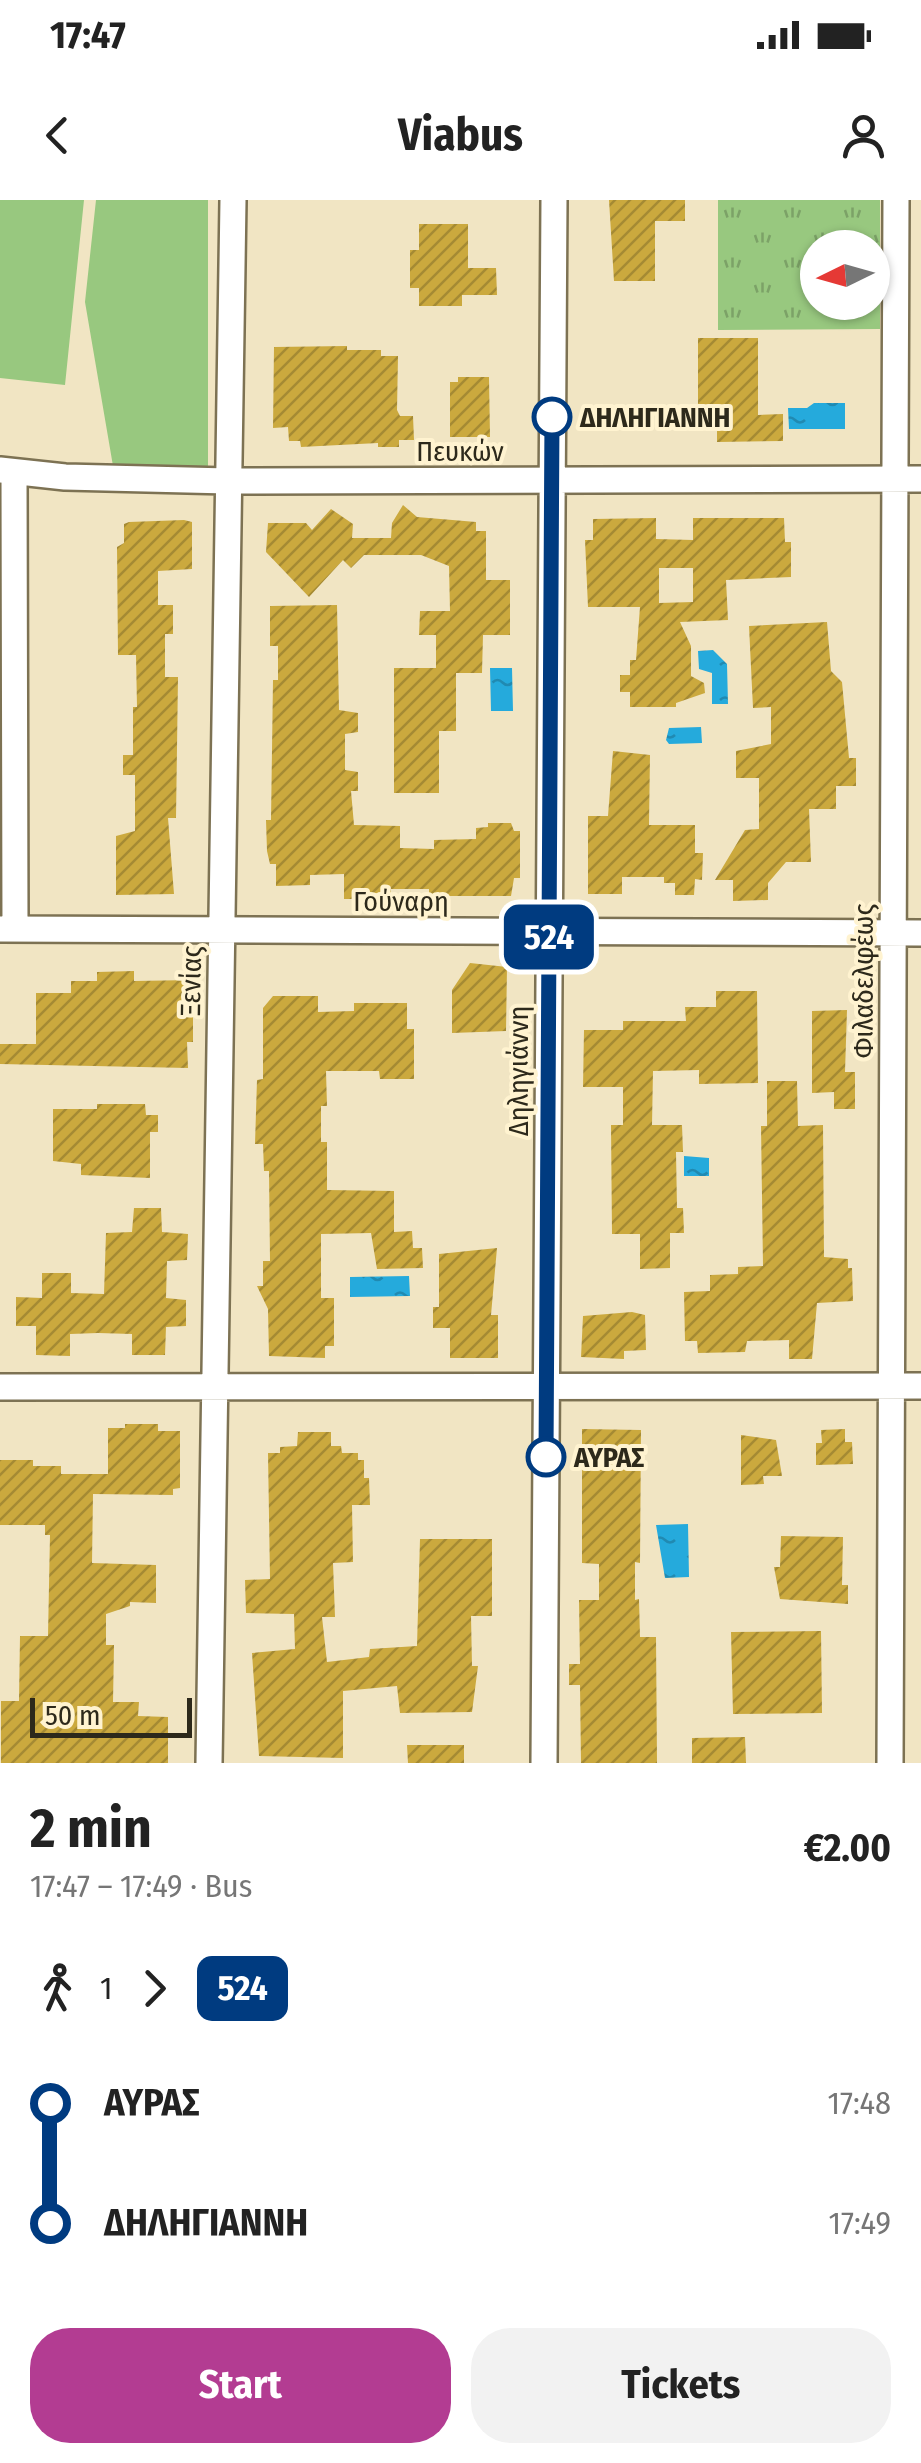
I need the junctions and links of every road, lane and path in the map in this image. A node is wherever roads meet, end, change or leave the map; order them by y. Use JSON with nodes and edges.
{"nodes":[{"id":1,"x":233,"y":200,"type":"edge"},
{"id":2,"x":554,"y":200,"type":"edge"},
{"id":3,"x":896,"y":200,"type":"edge"},
{"id":4,"x":7,"y":472,"type":"edge"},
{"id":5,"x":895,"y":479,"type":"junction"},
{"id":6,"x":921,"y":479,"type":"edge"},
{"id":7,"x":228,"y":481,"type":"junction"},
{"id":8,"x":552,"y":482,"type":"junction"},
{"id":9,"x":8,"y":930,"type":"edge"},
{"id":10,"x":222,"y":930,"type":"junction"},
{"id":11,"x":549,"y":932,"type":"junction"},
{"id":12,"x":893,"y":933,"type":"junction"},
{"id":13,"x":921,"y":933,"type":"edge"},
{"id":14,"x":546,"y":1386,"type":"junction"},
{"id":15,"x":891,"y":1386,"type":"junction"},
{"id":16,"x":921,"y":1386,"type":"edge"},
{"id":17,"x":214,"y":1387,"type":"junction"},
{"id":18,"x":0,"y":1388,"type":"edge"},
{"id":19,"x":208,"y":1763,"type":"edge"},
{"id":20,"x":544,"y":1763,"type":"edge"},
{"id":21,"x":890,"y":1763,"type":"edge"}],
"edges":[{"from":1,"to":7,"type":"street","name":"Ξενίας"},
{"from":2,"to":8,"type":"street","name":"Δηληγιάννη"},
{"from":3,"to":5,"type":"street","name":"Φιλαδελφέως"},
{"from":4,"to":7,"type":"street","name":"Πευκών"},
{"from":4,"to":9,"type":"street"},
{"from":5,"to":6,"type":"street","name":"Πευκών"},
{"from":5,"to":8,"type":"street","name":"Πευκών"},
{"from":5,"to":12,"type":"street","name":"Φιλαδελφέως"},
{"from":7,"to":8,"type":"street","name":"Πευκών"},
{"from":7,"to":10,"type":"street","name":"Ξενίας"},
{"from":8,"to":11,"type":"street","name":"Δηληγιάννη"},
{"from":9,"to":10,"type":"street","name":"Γούναρη"},
{"from":10,"to":11,"type":"street","name":"Γούναρη"},
{"from":10,"to":17,"type":"street","name":"Ξενίας"},
{"from":11,"to":12,"type":"street","name":"Γούναρη"},
{"from":11,"to":14,"type":"street","name":"Δηληγιάννη"},
{"from":12,"to":13,"type":"street","name":"Γούναρη"},
{"from":12,"to":15,"type":"street","name":"Φιλαδελφέως"},
{"from":14,"to":15,"type":"street"},
{"from":14,"to":17,"type":"street"},
{"from":14,"to":20,"type":"street","name":"Δηληγιάννη"},
{"from":15,"to":16,"type":"street"},
{"from":15,"to":21,"type":"street","name":"Φιλαδελφέως"},
{"from":17,"to":18,"type":"street"},
{"from":17,"to":19,"type":"street","name":"Ξενίας"}]}
